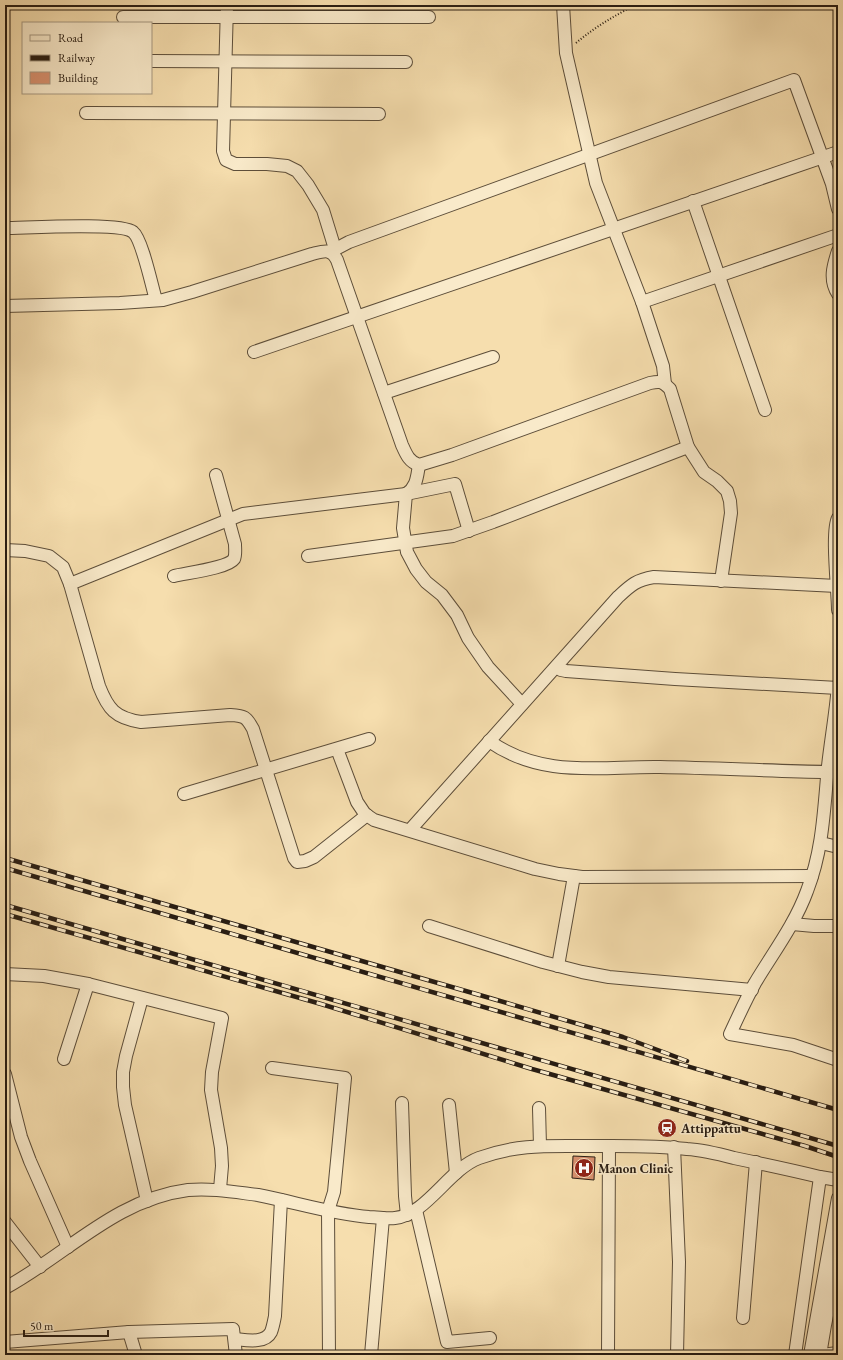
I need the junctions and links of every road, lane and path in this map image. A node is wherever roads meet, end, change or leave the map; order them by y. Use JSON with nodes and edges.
{"nodes":[{"id":1,"x":227,"y":5,"type":"edge"},
{"id":2,"x":563,"y":5,"type":"edge"},
{"id":3,"x":635,"y":5,"type":"edge"},
{"id":4,"x":123,"y":17,"type":"dead end"},
{"id":5,"x":429,"y":17,"type":"dead end"},
{"id":6,"x":227,"y":18,"type":"junction"},
{"id":7,"x":566,"y":53,"type":"junction"},
{"id":8,"x":152,"y":61,"type":"edge"},
{"id":9,"x":226,"y":62,"type":"junction"},
{"id":10,"x":406,"y":62,"type":"dead end"},
{"id":11,"x":86,"y":113,"type":"dead end"},
{"id":12,"x":224,"y":113,"type":"junction"},
{"id":13,"x":379,"y":114,"type":"dead end"},
{"id":14,"x":838,"y":152,"type":"edge"},
{"id":15,"x":589,"y":155,"type":"junction"},
{"id":16,"x":822,"y":158,"type":"junction"},
{"id":17,"x":693,"y":201,"type":"junction"},
{"id":18,"x":838,"y":209,"type":"edge"},
{"id":19,"x":5,"y":228,"type":"edge"},
{"id":20,"x":614,"y":228,"type":"junction"},
{"id":21,"x":838,"y":235,"type":"edge"},
{"id":22,"x":333,"y":250,"type":"junction"},
{"id":23,"x":838,"y":251,"type":"edge"},
{"id":24,"x":718,"y":276,"type":"junction"},
{"id":25,"x":838,"y":294,"type":"edge"},
{"id":26,"x":156,"y":300,"type":"junction"},
{"id":27,"x":642,"y":302,"type":"junction"},
{"id":28,"x":5,"y":306,"type":"edge"},
{"id":29,"x":358,"y":317,"type":"junction"},
{"id":30,"x":254,"y":352,"type":"dead end"},
{"id":31,"x":493,"y":357,"type":"dead end"},
{"id":32,"x":665,"y":384,"type":"junction"},
{"id":33,"x":384,"y":393,"type":"junction"},
{"id":34,"x":765,"y":410,"type":"dead end"},
{"id":35,"x":688,"y":447,"type":"junction"},
{"id":36,"x":419,"y":465,"type":"junction"},
{"id":37,"x":216,"y":475,"type":"dead end"},
{"id":38,"x":406,"y":494,"type":"junction"},
{"id":39,"x":838,"y":518,"type":"edge"},
{"id":40,"x":228,"y":520,"type":"junction"},
{"id":41,"x":469,"y":531,"type":"junction"},
{"id":42,"x":406,"y":543,"type":"junction"},
{"id":43,"x":5,"y":550,"type":"edge"},
{"id":44,"x":308,"y":556,"type":"dead end"},
{"id":45,"x":174,"y":576,"type":"dead end"},
{"id":46,"x":721,"y":581,"type":"junction"},
{"id":47,"x":70,"y":584,"type":"junction"},
{"id":48,"x":837,"y":586,"type":"edge"},
{"id":49,"x":838,"y":610,"type":"edge"},
{"id":50,"x":556,"y":667,"type":"junction"},
{"id":51,"x":838,"y":686,"type":"edge"},
{"id":52,"x":522,"y":704,"type":"junction"},
{"id":53,"x":369,"y":740,"type":"dead end"},
{"id":54,"x":489,"y":741,"type":"junction"},
{"id":55,"x":337,"y":749,"type":"junction"},
{"id":56,"x":266,"y":770,"type":"junction"},
{"id":57,"x":828,"y":772,"type":"junction"},
{"id":58,"x":184,"y":794,"type":"dead end"},
{"id":59,"x":367,"y":815,"type":"junction"},
{"id":60,"x":410,"y":830,"type":"junction"},
{"id":61,"x":821,"y":843,"type":"junction"},
{"id":62,"x":838,"y":847,"type":"edge"},
{"id":63,"x":574,"y":876,"type":"junction"},
{"id":64,"x":812,"y":876,"type":"junction"},
{"id":65,"x":792,"y":924,"type":"junction"},
{"id":66,"x":429,"y":926,"type":"dead end"},
{"id":67,"x":838,"y":926,"type":"edge"},
{"id":68,"x":558,"y":966,"type":"junction"},
{"id":69,"x":5,"y":974,"type":"edge"},
{"id":70,"x":88,"y":984,"type":"junction"},
{"id":71,"x":752,"y":990,"type":"junction"},
{"id":72,"x":142,"y":998,"type":"junction"},
{"id":73,"x":64,"y":1059,"type":"dead end"},
{"id":74,"x":838,"y":1060,"type":"edge"},
{"id":75,"x":272,"y":1068,"type":"dead end"},
{"id":76,"x":5,"y":1074,"type":"edge"},
{"id":77,"x":402,"y":1103,"type":"dead end"},
{"id":78,"x":449,"y":1105,"type":"dead end"},
{"id":79,"x":539,"y":1108,"type":"dead end"},
{"id":80,"x":540,"y":1146,"type":"junction"},
{"id":81,"x":609,"y":1146,"type":"junction"},
{"id":82,"x":674,"y":1147,"type":"junction"},
{"id":83,"x":756,"y":1162,"type":"junction"},
{"id":84,"x":456,"y":1173,"type":"junction"},
{"id":85,"x":820,"y":1177,"type":"junction"},
{"id":86,"x":838,"y":1180,"type":"edge"},
{"id":87,"x":220,"y":1190,"type":"junction"},
{"id":88,"x":838,"y":1198,"type":"edge"},
{"id":89,"x":281,"y":1200,"type":"junction"},
{"id":90,"x":147,"y":1201,"type":"junction"},
{"id":91,"x":328,"y":1211,"type":"junction"},
{"id":92,"x":412,"y":1212,"type":"junction"},
{"id":93,"x":383,"y":1218,"type":"junction"},
{"id":94,"x":5,"y":1222,"type":"edge"},
{"id":95,"x":68,"y":1247,"type":"junction"},
{"id":96,"x":838,"y":1261,"type":"edge"},
{"id":97,"x":40,"y":1267,"type":"junction"},
{"id":98,"x":836,"y":1277,"type":"edge"},
{"id":99,"x":5,"y":1288,"type":"edge"},
{"id":100,"x":743,"y":1318,"type":"dead end"},
{"id":101,"x":129,"y":1332,"type":"junction"},
{"id":102,"x":490,"y":1338,"type":"dead end"},
{"id":103,"x":235,"y":1340,"type":"junction"},
{"id":104,"x":5,"y":1342,"type":"edge"},
{"id":105,"x":838,"y":1352,"type":"edge"},
{"id":106,"x":136,"y":1355,"type":"edge"},
{"id":107,"x":236,"y":1355,"type":"edge"},
{"id":108,"x":329,"y":1355,"type":"edge"},
{"id":109,"x":371,"y":1355,"type":"edge"},
{"id":110,"x":608,"y":1355,"type":"edge"},
{"id":111,"x":677,"y":1355,"type":"edge"},
{"id":112,"x":795,"y":1355,"type":"edge"},
{"id":113,"x":810,"y":1355,"type":"edge"},
{"id":114,"x":821,"y":1355,"type":"edge"}],
"edges":[{"from":1,"to":6,"type":"street"},
{"from":2,"to":7,"type":"street"},
{"from":3,"to":7,"type":"path"},
{"from":4,"to":6,"type":"street"},
{"from":5,"to":6,"type":"street"},
{"from":6,"to":9,"type":"street"},
{"from":7,"to":15,"type":"street"},
{"from":8,"to":9,"type":"street"},
{"from":9,"to":10,"type":"street"},
{"from":9,"to":12,"type":"street"},
{"from":11,"to":12,"type":"street"},
{"from":12,"to":13,"type":"street"},
{"from":12,"to":22,"type":"street"},
{"from":14,"to":16,"type":"street"},
{"from":15,"to":16,"type":"street"},
{"from":15,"to":20,"type":"street"},
{"from":15,"to":22,"type":"street"},
{"from":16,"to":17,"type":"street"},
{"from":16,"to":18,"type":"street"},
{"from":17,"to":20,"type":"street"},
{"from":17,"to":24,"type":"street"},
{"from":19,"to":26,"type":"street"},
{"from":20,"to":27,"type":"street"},
{"from":20,"to":29,"type":"street"},
{"from":21,"to":24,"type":"street"},
{"from":22,"to":26,"type":"street"},
{"from":22,"to":29,"type":"street"},
{"from":23,"to":25,"type":"street"},
{"from":24,"to":27,"type":"street"},
{"from":24,"to":34,"type":"street"},
{"from":26,"to":28,"type":"street"},
{"from":27,"to":32,"type":"street"},
{"from":29,"to":30,"type":"street"},
{"from":29,"to":33,"type":"street"},
{"from":31,"to":33,"type":"street"},
{"from":32,"to":35,"type":"street"},
{"from":32,"to":36,"type":"street"},
{"from":33,"to":36,"type":"street"},
{"from":35,"to":41,"type":"street"},
{"from":35,"to":46,"type":"street"},
{"from":36,"to":38,"type":"street"},
{"from":37,"to":40,"type":"street"},
{"from":38,"to":40,"type":"street"},
{"from":38,"to":41,"type":"street"},
{"from":38,"to":42,"type":"street"},
{"from":39,"to":48,"type":"street"},
{"from":40,"to":45,"type":"street"},
{"from":40,"to":47,"type":"street"},
{"from":41,"to":42,"type":"street"},
{"from":42,"to":44,"type":"street"},
{"from":42,"to":52,"type":"street"},
{"from":43,"to":47,"type":"street"},
{"from":46,"to":48,"type":"street"},
{"from":46,"to":50,"type":"street"},
{"from":47,"to":56,"type":"street"},
{"from":48,"to":49,"type":"street"},
{"from":50,"to":51,"type":"street"},
{"from":50,"to":52,"type":"street"},
{"from":51,"to":57,"type":"street"},
{"from":52,"to":54,"type":"street"},
{"from":53,"to":55,"type":"street"},
{"from":54,"to":57,"type":"street"},
{"from":54,"to":60,"type":"street"},
{"from":55,"to":56,"type":"street"},
{"from":55,"to":59,"type":"street"},
{"from":56,"to":58,"type":"street"},
{"from":56,"to":59,"type":"street"},
{"from":57,"to":61,"type":"street"},
{"from":59,"to":60,"type":"street"},
{"from":60,"to":63,"type":"street"},
{"from":61,"to":62,"type":"street"},
{"from":61,"to":64,"type":"street"},
{"from":63,"to":64,"type":"street"},
{"from":63,"to":68,"type":"street"},
{"from":64,"to":65,"type":"street"},
{"from":65,"to":67,"type":"street"},
{"from":65,"to":71,"type":"street"},
{"from":66,"to":68,"type":"street"},
{"from":68,"to":71,"type":"street"},
{"from":69,"to":70,"type":"street"},
{"from":70,"to":72,"type":"street"},
{"from":70,"to":73,"type":"street"},
{"from":71,"to":74,"type":"street"},
{"from":72,"to":87,"type":"street"},
{"from":72,"to":90,"type":"street"},
{"from":75,"to":91,"type":"street"},
{"from":76,"to":95,"type":"street"},
{"from":77,"to":92,"type":"street"},
{"from":78,"to":84,"type":"street"},
{"from":79,"to":80,"type":"street"},
{"from":80,"to":81,"type":"street"},
{"from":80,"to":84,"type":"street"},
{"from":81,"to":82,"type":"street"},
{"from":81,"to":110,"type":"street"},
{"from":82,"to":83,"type":"street"},
{"from":82,"to":111,"type":"street"},
{"from":83,"to":85,"type":"street"},
{"from":83,"to":100,"type":"street"},
{"from":84,"to":92,"type":"street"},
{"from":85,"to":86,"type":"street"},
{"from":85,"to":112,"type":"street"},
{"from":87,"to":89,"type":"street"},
{"from":87,"to":90,"type":"street"},
{"from":88,"to":113,"type":"street"},
{"from":89,"to":91,"type":"street"},
{"from":89,"to":103,"type":"street"},
{"from":90,"to":95,"type":"street"},
{"from":91,"to":93,"type":"street"},
{"from":91,"to":108,"type":"street"},
{"from":92,"to":93,"type":"street"},
{"from":92,"to":102,"type":"street"},
{"from":93,"to":109,"type":"street"},
{"from":94,"to":97,"type":"street"},
{"from":95,"to":97,"type":"street"},
{"from":96,"to":98,"type":"street"},
{"from":97,"to":99,"type":"street"},
{"from":98,"to":114,"type":"street"},
{"from":101,"to":103,"type":"street"},
{"from":101,"to":104,"type":"street"},
{"from":101,"to":106,"type":"street"},
{"from":103,"to":107,"type":"street"},
{"from":105,"to":114,"type":"street"}]}
